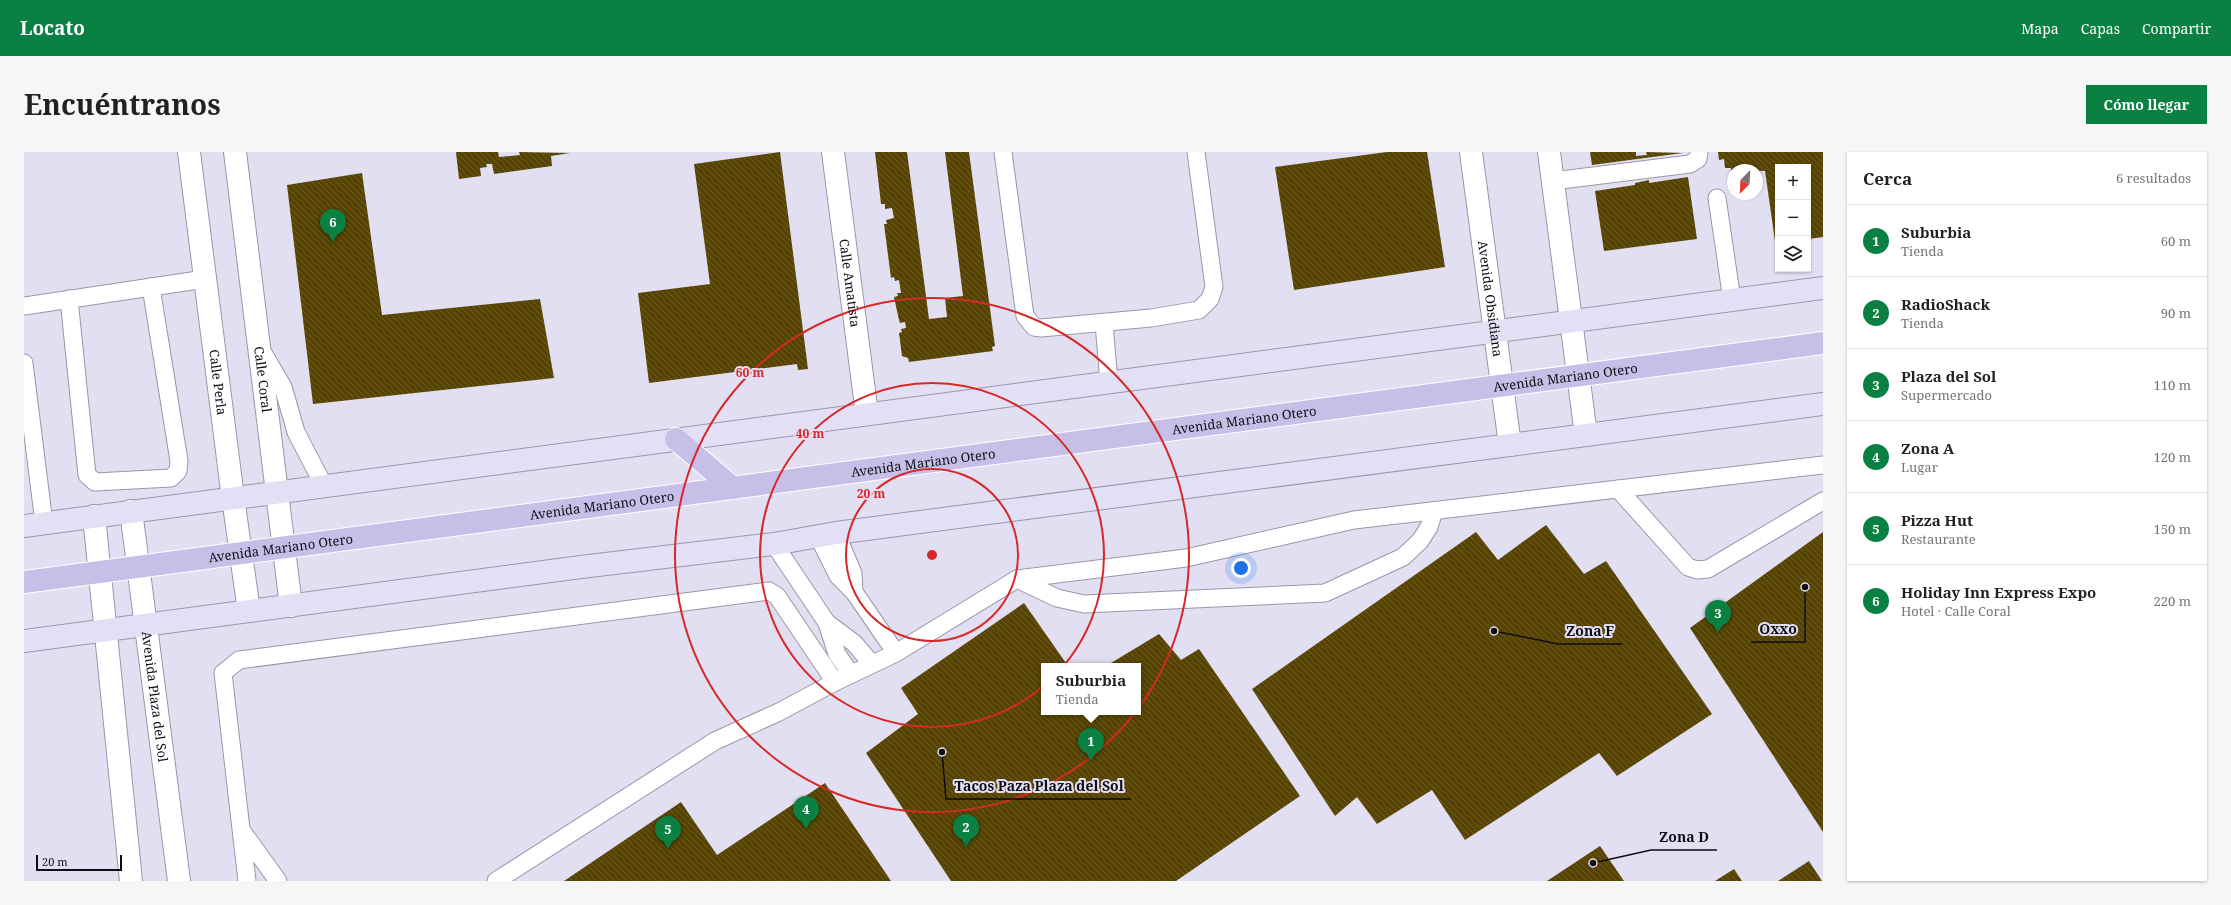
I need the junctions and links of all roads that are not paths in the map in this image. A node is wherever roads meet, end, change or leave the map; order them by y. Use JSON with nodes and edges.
{"nodes":[{"id":1,"x":189,"y":152,"type":"edge"},
{"id":2,"x":235,"y":152,"type":"edge"},
{"id":3,"x":833,"y":152,"type":"edge"},
{"id":4,"x":1003,"y":152,"type":"edge"},
{"id":5,"x":1196,"y":152,"type":"edge"},
{"id":6,"x":1471,"y":152,"type":"edge"},
{"id":7,"x":1549,"y":152,"type":"edge"},
{"id":8,"x":1699,"y":152,"type":"edge"},
{"id":9,"x":1553,"y":181,"type":"junction"},
{"id":10,"x":1718,"y":198,"type":"dead end"},
{"id":11,"x":205,"y":279,"type":"junction"},
{"id":12,"x":151,"y":287,"type":"junction"},
{"id":13,"x":1823,"y":288,"type":"edge"},
{"id":14,"x":69,"y":299,"type":"junction"},
{"id":15,"x":1732,"y":300,"type":"junction"},
{"id":16,"x":24,"y":306,"type":"edge"},
{"id":17,"x":1571,"y":321,"type":"junction"},
{"id":18,"x":1104,"y":323,"type":"junction"},
{"id":19,"x":1495,"y":331,"type":"junction"},
{"id":20,"x":1823,"y":343,"type":"edge"},
{"id":21,"x":259,"y":346,"type":"junction"},
{"id":22,"x":24,"y":363,"type":"edge"},
{"id":23,"x":1578,"y":377,"type":"junction"},
{"id":24,"x":1109,"y":383,"type":"junction"},
{"id":25,"x":1502,"y":387,"type":"junction"},
{"id":26,"x":1823,"y":404,"type":"edge"},
{"id":27,"x":867,"y":414,"type":"junction"},
{"id":28,"x":1586,"y":435,"type":"junction"},
{"id":29,"x":676,"y":439,"type":"junction"},
{"id":30,"x":1510,"y":445,"type":"junction"},
{"id":31,"x":1823,"y":465,"type":"edge"},
{"id":32,"x":324,"y":486,"type":"junction"},
{"id":33,"x":733,"y":488,"type":"junction"},
{"id":34,"x":1618,"y":489,"type":"junction"},
{"id":35,"x":277,"y":492,"type":"junction"},
{"id":36,"x":233,"y":498,"type":"junction"},
{"id":37,"x":1823,"y":502,"type":"edge"},
{"id":38,"x":131,"y":511,"type":"junction"},
{"id":39,"x":1434,"y":511,"type":"junction"},
{"id":40,"x":94,"y":516,"type":"junction"},
{"id":41,"x":34,"y":524,"type":"edge"},
{"id":42,"x":827,"y":535,"type":"junction"},
{"id":43,"x":774,"y":544,"type":"junction"},
{"id":44,"x":284,"y":547,"type":"junction"},
{"id":45,"x":241,"y":553,"type":"junction"},
{"id":46,"x":137,"y":566,"type":"junction"},
{"id":47,"x":100,"y":572,"type":"junction"},
{"id":48,"x":1017,"y":579,"type":"junction"},
{"id":49,"x":24,"y":582,"type":"edge"},
{"id":50,"x":292,"y":606,"type":"junction"},
{"id":51,"x":249,"y":611,"type":"junction"},
{"id":52,"x":827,"y":623,"type":"junction"},
{"id":53,"x":144,"y":625,"type":"junction"},
{"id":54,"x":106,"y":630,"type":"junction"},
{"id":55,"x":24,"y":641,"type":"edge"},
{"id":56,"x":896,"y":653,"type":"junction"},
{"id":57,"x":872,"y":664,"type":"junction"},
{"id":58,"x":851,"y":674,"type":"junction"},
{"id":59,"x":835,"y":682,"type":"junction"},
{"id":60,"x":241,"y":831,"type":"junction"},
{"id":61,"x":267,"y":866,"type":"junction"},
{"id":62,"x":131,"y":881,"type":"edge"},
{"id":63,"x":179,"y":881,"type":"edge"},
{"id":64,"x":246,"y":881,"type":"edge"},
{"id":65,"x":278,"y":881,"type":"edge"},
{"id":66,"x":496,"y":881,"type":"edge"}],
"edges":[{"from":1,"to":11,"type":"street","name":"Calle Perla"},
{"from":2,"to":21,"type":"street","name":"Calle Coral"},
{"from":3,"to":27,"type":"street","name":"Calle Amatista"},
{"from":4,"to":18,"type":"lane"},
{"from":5,"to":18,"type":"lane"},
{"from":6,"to":19,"type":"street","name":"Avenida Obsidiana"},
{"from":7,"to":9,"type":"street"},
{"from":8,"to":9,"type":"lane"},
{"from":9,"to":17,"type":"street"},
{"from":10,"to":15,"type":"lane"},
{"from":11,"to":12,"type":"lane"},
{"from":11,"to":36,"type":"street","name":"Calle Perla"},
{"from":12,"to":14,"type":"lane"},
{"from":12,"to":14,"type":"lane"},
{"from":13,"to":15,"type":"main road"},
{"from":14,"to":16,"type":"lane"},
{"from":15,"to":17,"type":"main road"},
{"from":17,"to":19,"type":"main road"},
{"from":17,"to":23,"type":"street"},
{"from":18,"to":24,"type":"lane"},
{"from":19,"to":24,"type":"main road"},
{"from":19,"to":25,"type":"street","name":"Avenida Obsidiana"},
{"from":20,"to":23,"type":"main road","name":"Avenida Mariano Otero"},
{"from":21,"to":32,"type":"lane"},
{"from":21,"to":35,"type":"street","name":"Calle Coral"},
{"from":22,"to":41,"type":"lane"},
{"from":23,"to":25,"type":"main road","name":"Avenida Mariano Otero"},
{"from":23,"to":28,"type":"street"},
{"from":24,"to":27,"type":"main road"},
{"from":25,"to":30,"type":"street","name":"Avenida Obsidiana"},
{"from":25,"to":33,"type":"main road","name":"Avenida Mariano Otero"},
{"from":26,"to":28,"type":"main road"},
{"from":27,"to":29,"type":"main road"},
{"from":28,"to":30,"type":"main road"},
{"from":29,"to":32,"type":"main road"},
{"from":29,"to":33,"type":"main road"},
{"from":30,"to":42,"type":"main road"},
{"from":31,"to":34,"type":"lane"},
{"from":32,"to":35,"type":"main road"},
{"from":33,"to":44,"type":"main road","name":"Avenida Mariano Otero"},
{"from":34,"to":37,"type":"lane"},
{"from":34,"to":39,"type":"lane"},
{"from":35,"to":36,"type":"main road"},
{"from":35,"to":44,"type":"street","name":"Calle Coral"},
{"from":36,"to":38,"type":"main road"},
{"from":36,"to":45,"type":"street","name":"Calle Perla"},
{"from":38,"to":40,"type":"main road"},
{"from":38,"to":46,"type":"street","name":"Avenida Plaza del Sol"},
{"from":39,"to":48,"type":"lane"},
{"from":39,"to":48,"type":"lane"},
{"from":40,"to":41,"type":"main road"},
{"from":40,"to":47,"type":"street"},
{"from":42,"to":43,"type":"main road"},
{"from":42,"to":56,"type":"lane"},
{"from":43,"to":50,"type":"main road"},
{"from":43,"to":52,"type":"lane"},
{"from":44,"to":45,"type":"main road","name":"Avenida Mariano Otero"},
{"from":44,"to":50,"type":"street","name":"Calle Coral"},
{"from":45,"to":46,"type":"main road","name":"Avenida Mariano Otero"},
{"from":45,"to":51,"type":"street","name":"Calle Perla"},
{"from":46,"to":47,"type":"main road","name":"Avenida Mariano Otero"},
{"from":46,"to":53,"type":"street","name":"Avenida Plaza del Sol"},
{"from":47,"to":49,"type":"main road","name":"Avenida Mariano Otero"},
{"from":47,"to":54,"type":"street"},
{"from":48,"to":56,"type":"lane"},
{"from":50,"to":51,"type":"main road"},
{"from":51,"to":53,"type":"main road"},
{"from":52,"to":57,"type":"lane"},
{"from":52,"to":58,"type":"lane"},
{"from":53,"to":54,"type":"main road"},
{"from":53,"to":63,"type":"street","name":"Avenida Plaza del Sol"},
{"from":54,"to":55,"type":"main road"},
{"from":54,"to":62,"type":"street"},
{"from":56,"to":57,"type":"lane"},
{"from":57,"to":58,"type":"lane"},
{"from":58,"to":59,"type":"lane"},
{"from":59,"to":60,"type":"lane"},
{"from":59,"to":66,"type":"lane"},
{"from":60,"to":61,"type":"lane"},
{"from":60,"to":64,"type":"lane"},
{"from":61,"to":64,"type":"lane"},
{"from":61,"to":65,"type":"lane"}]}
